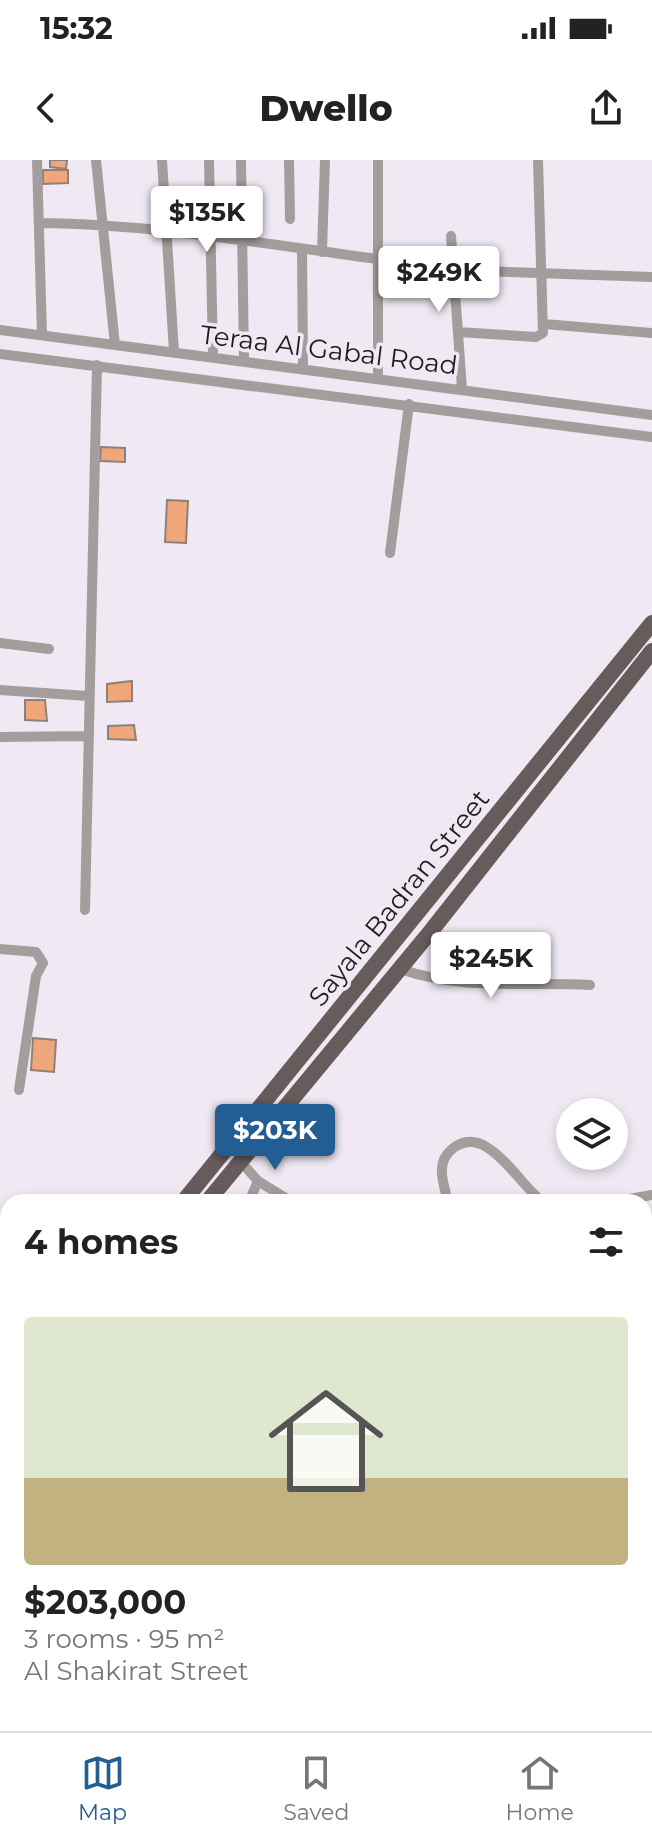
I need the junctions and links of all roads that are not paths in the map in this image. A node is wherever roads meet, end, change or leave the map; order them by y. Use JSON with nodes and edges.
{"nodes":[{"id":1,"x":37,"y":160,"type":"edge"},
{"id":2,"x":96,"y":160,"type":"edge"},
{"id":3,"x":162,"y":160,"type":"edge"},
{"id":4,"x":209,"y":160,"type":"edge"},
{"id":5,"x":241,"y":160,"type":"edge"},
{"id":6,"x":289,"y":160,"type":"edge"},
{"id":7,"x":325,"y":160,"type":"edge"},
{"id":8,"x":378,"y":160,"type":"edge"},
{"id":9,"x":538,"y":160,"type":"edge"},
{"id":10,"x":290,"y":219,"type":"dead end"},
{"id":11,"x":39,"y":223,"type":"junction"},
{"id":12,"x":101,"y":224,"type":"junction"},
{"id":13,"x":165,"y":230,"type":"junction"},
{"id":14,"x":451,"y":236,"type":"dead end"},
{"id":15,"x":210,"y":237,"type":"junction"},
{"id":16,"x":242,"y":240,"type":"junction"},
{"id":17,"x":302,"y":249,"type":"junction"},
{"id":18,"x":322,"y":252,"type":"junction"},
{"id":19,"x":377,"y":259,"type":"junction"},
{"id":20,"x":454,"y":270,"type":"junction"},
{"id":21,"x":542,"y":273,"type":"junction"},
{"id":22,"x":652,"y":277,"type":"edge"},
{"id":23,"x":544,"y":324,"type":"junction"},
{"id":24,"x":0,"y":330,"type":"edge"},
{"id":25,"x":458,"y":332,"type":"junction"},
{"id":26,"x":652,"y":333,"type":"edge"},
{"id":27,"x":42,"y":335,"type":"junction"},
{"id":28,"x":115,"y":345,"type":"junction"},
{"id":29,"x":174,"y":352,"type":"junction"},
{"id":30,"x":0,"y":354,"type":"edge"},
{"id":31,"x":213,"y":357,"type":"junction"},
{"id":32,"x":244,"y":361,"type":"junction"},
{"id":33,"x":97,"y":365,"type":"junction"},
{"id":34,"x":298,"y":368,"type":"junction"},
{"id":35,"x":378,"y":378,"type":"junction"},
{"id":36,"x":292,"y":389,"type":"junction"},
{"id":37,"x":462,"y":389,"type":"junction"},
{"id":38,"x":409,"y":404,"type":"junction"},
{"id":39,"x":652,"y":415,"type":"edge"},
{"id":40,"x":652,"y":437,"type":"edge"},
{"id":41,"x":390,"y":553,"type":"dead end"},
{"id":42,"x":652,"y":623,"type":"edge"},
{"id":43,"x":0,"y":643,"type":"edge"},
{"id":44,"x":49,"y":649,"type":"dead end"},
{"id":45,"x":652,"y":651,"type":"edge"},
{"id":46,"x":0,"y":690,"type":"edge"},
{"id":47,"x":88,"y":696,"type":"junction"},
{"id":48,"x":88,"y":736,"type":"junction"},
{"id":49,"x":0,"y":737,"type":"edge"},
{"id":50,"x":85,"y":910,"type":"dead end"},
{"id":51,"x":410,"y":923,"type":"junction"},
{"id":52,"x":431,"y":931,"type":"junction"},
{"id":53,"x":0,"y":949,"type":"edge"},
{"id":54,"x":400,"y":969,"type":"junction"},
{"id":55,"x":590,"y":985,"type":"dead end"},
{"id":56,"x":19,"y":1090,"type":"dead end"},
{"id":57,"x":241,"y":1162,"type":"junction"},
{"id":58,"x":258,"y":1181,"type":"junction"},
{"id":59,"x":190,"y":1194,"type":"edge"},
{"id":60,"x":214,"y":1194,"type":"edge"},
{"id":61,"x":252,"y":1194,"type":"edge"},
{"id":62,"x":279,"y":1194,"type":"edge"},
{"id":63,"x":446,"y":1194,"type":"edge"},
{"id":64,"x":534,"y":1194,"type":"edge"}],
"edges":[{"from":1,"to":11,"type":"street"},
{"from":2,"to":12,"type":"street"},
{"from":3,"to":13,"type":"street"},
{"from":4,"to":15,"type":"street"},
{"from":5,"to":16,"type":"street"},
{"from":6,"to":10,"type":"street"},
{"from":7,"to":18,"type":"street"},
{"from":8,"to":19,"type":"street"},
{"from":9,"to":21,"type":"street"},
{"from":11,"to":12,"type":"street"},
{"from":11,"to":27,"type":"street"},
{"from":12,"to":13,"type":"street"},
{"from":12,"to":28,"type":"street"},
{"from":13,"to":15,"type":"street"},
{"from":13,"to":29,"type":"street"},
{"from":14,"to":20,"type":"street"},
{"from":15,"to":16,"type":"street"},
{"from":15,"to":31,"type":"street"},
{"from":16,"to":17,"type":"street"},
{"from":16,"to":32,"type":"street"},
{"from":17,"to":18,"type":"street"},
{"from":17,"to":34,"type":"street"},
{"from":18,"to":19,"type":"street"},
{"from":19,"to":35,"type":"street"},
{"from":20,"to":21,"type":"street"},
{"from":20,"to":25,"type":"street"},
{"from":21,"to":22,"type":"street"},
{"from":21,"to":23,"type":"street"},
{"from":23,"to":25,"type":"street"},
{"from":23,"to":26,"type":"street"},
{"from":24,"to":27,"type":"street","name":"Teraa Al Gabal Road"},
{"from":25,"to":37,"type":"street"},
{"from":27,"to":28,"type":"street","name":"Teraa Al Gabal Road"},
{"from":28,"to":29,"type":"street","name":"Teraa Al Gabal Road"},
{"from":29,"to":31,"type":"street","name":"Teraa Al Gabal Road"},
{"from":30,"to":33,"type":"street","name":"Teraa Al Gabal Road"},
{"from":31,"to":32,"type":"street","name":"Teraa Al Gabal Road"},
{"from":32,"to":34,"type":"street","name":"Teraa Al Gabal Road"},
{"from":33,"to":36,"type":"street","name":"Teraa Al Gabal Road"},
{"from":33,"to":47,"type":"street"},
{"from":34,"to":35,"type":"street","name":"Teraa Al Gabal Road"},
{"from":34,"to":36,"type":"street"},
{"from":35,"to":37,"type":"street","name":"Teraa Al Gabal Road"},
{"from":36,"to":38,"type":"street","name":"Teraa Al Gabal Road"},
{"from":37,"to":39,"type":"street","name":"Teraa Al Gabal Road"},
{"from":38,"to":40,"type":"street","name":"Teraa Al Gabal Road"},
{"from":38,"to":41,"type":"street"},
{"from":42,"to":51,"type":"main road","name":"Sayala Badran Street"},
{"from":43,"to":44,"type":"street"},
{"from":45,"to":52,"type":"main road","name":"Sayala Badran Street"},
{"from":46,"to":47,"type":"street"},
{"from":47,"to":48,"type":"street"},
{"from":48,"to":49,"type":"street"},
{"from":48,"to":50,"type":"street"},
{"from":51,"to":52,"type":"main road"},
{"from":51,"to":59,"type":"main road","name":"Sayala Badran Street"},
{"from":52,"to":54,"type":"main road","name":"Sayala Badran Street"},
{"from":53,"to":56,"type":"street"},
{"from":54,"to":55,"type":"street"},
{"from":54,"to":57,"type":"main road","name":"Sayala Badran Street"},
{"from":57,"to":58,"type":"street"},
{"from":57,"to":60,"type":"main road","name":"Sayala Badran Street"},
{"from":58,"to":61,"type":"street"},
{"from":58,"to":62,"type":"street"},
{"from":63,"to":64,"type":"street"}]}
